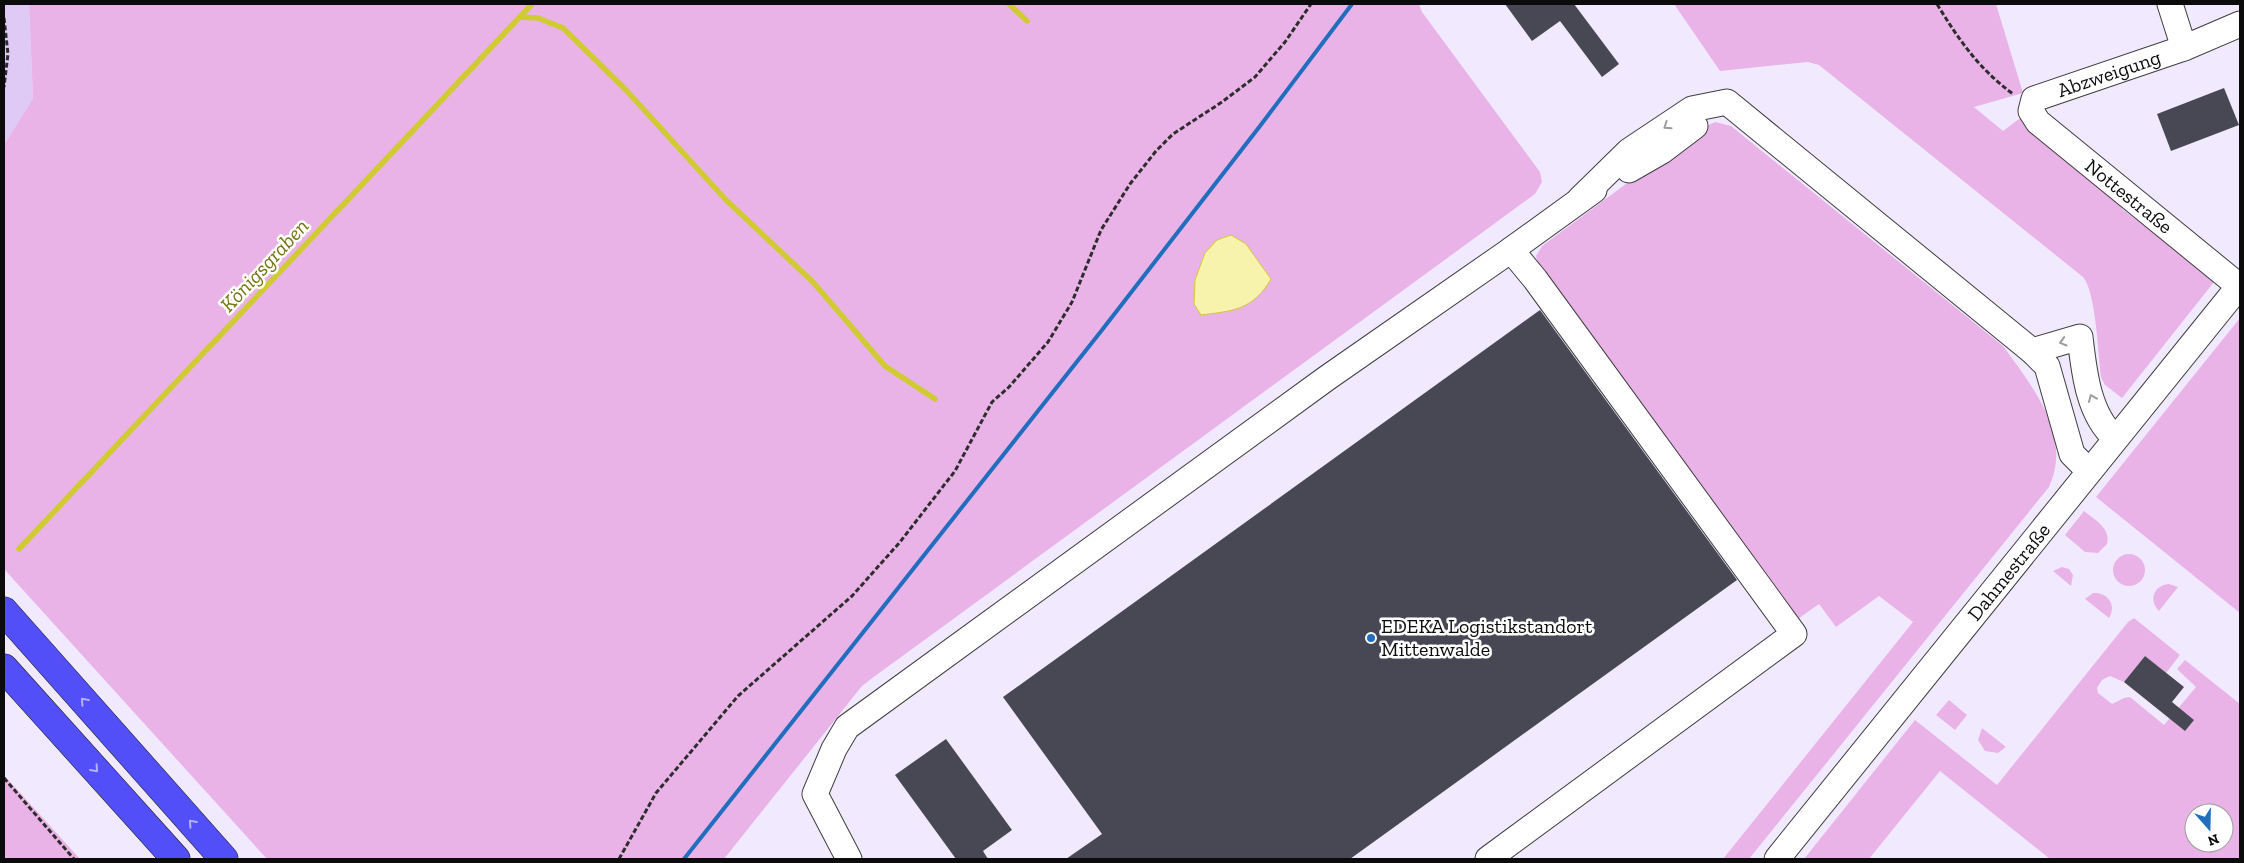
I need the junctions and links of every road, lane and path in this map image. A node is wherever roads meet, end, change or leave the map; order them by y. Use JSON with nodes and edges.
{"nodes":[{"id":1,"x":1311,"y":4,"type":"edge"},
{"id":2,"x":1937,"y":4,"type":"edge"},
{"id":3,"x":2170,"y":4,"type":"edge"},
{"id":4,"x":4,"y":18,"type":"edge"},
{"id":5,"x":2240,"y":24,"type":"edge"},
{"id":6,"x":2184,"y":48,"type":"junction"},
{"id":7,"x":4,"y":87,"type":"edge"},
{"id":8,"x":2033,"y":103,"type":"junction"},
{"id":9,"x":1511,"y":250,"type":"junction"},
{"id":10,"x":2240,"y":286,"type":"edge"},
{"id":11,"x":2032,"y":351,"type":"junction"},
{"id":12,"x":2115,"y":438,"type":"junction"},
{"id":13,"x":2089,"y":471,"type":"junction"},
{"id":14,"x":4,"y":611,"type":"edge"},
{"id":15,"x":4,"y":668,"type":"edge"},
{"id":16,"x":4,"y":778,"type":"edge"},
{"id":17,"x":74,"y":859,"type":"edge"},
{"id":18,"x":176,"y":859,"type":"edge"},
{"id":19,"x":224,"y":859,"type":"edge"},
{"id":20,"x":619,"y":859,"type":"edge"},
{"id":21,"x":849,"y":859,"type":"edge"},
{"id":22,"x":1488,"y":859,"type":"edge"},
{"id":23,"x":1777,"y":859,"type":"edge"}],
"edges":[{"from":1,"to":20,"type":"path"},
{"from":2,"to":8,"type":"path"},
{"from":3,"to":6,"type":"street","name":"Abzweigung"},
{"from":4,"to":7,"type":"path"},
{"from":5,"to":6,"type":"street","name":"Abzweigung"},
{"from":6,"to":8,"type":"street","name":"Abzweigung"},
{"from":8,"to":10,"type":"street","name":"Nottestraße"},
{"from":9,"to":11,"type":"street"},
{"from":9,"to":21,"type":"street"},
{"from":9,"to":22,"type":"street"},
{"from":10,"to":12,"type":"street","name":"Dahmestraße"},
{"from":12,"to":11,"type":"street","one_way":true},
{"from":11,"to":13,"type":"street"},
{"from":12,"to":13,"type":"street","name":"Dahmestraße"},
{"from":13,"to":23,"type":"street","name":"Dahmestraße"},
{"from":19,"to":14,"type":"highway","one_way":true},
{"from":15,"to":18,"type":"highway","one_way":true},
{"from":16,"to":17,"type":"path"}]}
